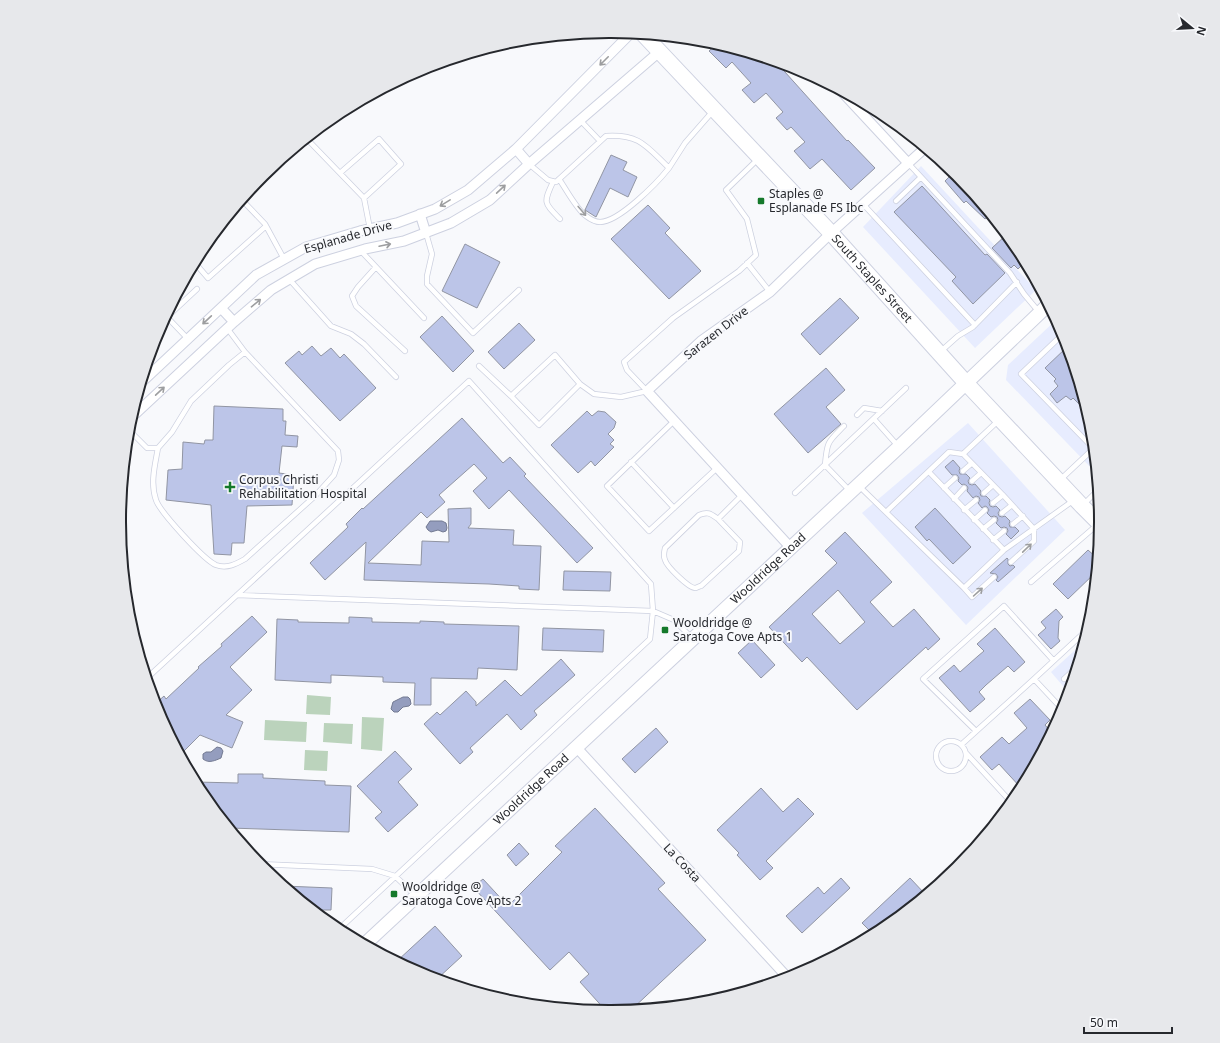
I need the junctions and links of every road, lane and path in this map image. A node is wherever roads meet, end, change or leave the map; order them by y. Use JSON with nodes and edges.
{"nodes":[{"id":1,"x":626,"y":38,"type":"edge"},
{"id":2,"x":648,"y":40,"type":"edge"},
{"id":3,"x":659,"y":52,"type":"junction"},
{"id":4,"x":853,"y":103,"type":"edge"},
{"id":5,"x":714,"y":110,"type":"junction"},
{"id":6,"x":580,"y":120,"type":"junction"},
{"id":7,"x":600,"y":141,"type":"junction"},
{"id":8,"x":310,"y":142,"type":"edge"},
{"id":9,"x":516,"y":149,"type":"junction"},
{"id":10,"x":921,"y":152,"type":"edge"},
{"id":11,"x":759,"y":158,"type":"junction"},
{"id":12,"x":908,"y":163,"type":"junction"},
{"id":13,"x":529,"y":164,"type":"junction"},
{"id":14,"x":669,"y":168,"type":"junction"},
{"id":15,"x":340,"y":173,"type":"junction"},
{"id":16,"x":921,"y":177,"type":"junction"},
{"id":17,"x":559,"y":179,"type":"junction"},
{"id":18,"x":553,"y":182,"type":"junction"},
{"id":19,"x":364,"y":198,"type":"junction"},
{"id":20,"x":896,"y":201,"type":"dead end"},
{"id":21,"x":245,"y":204,"type":"edge"},
{"id":22,"x":863,"y":204,"type":"junction"},
{"id":23,"x":420,"y":214,"type":"junction"},
{"id":24,"x":560,"y":219,"type":"dead end"},
{"id":25,"x":266,"y":226,"type":"junction"},
{"id":26,"x":370,"y":229,"type":"junction"},
{"id":27,"x":426,"y":233,"type":"junction"},
{"id":28,"x":831,"y":233,"type":"junction"},
{"id":29,"x":361,"y":251,"type":"junction"},
{"id":30,"x":284,"y":259,"type":"junction"},
{"id":31,"x":747,"y":263,"type":"junction"},
{"id":32,"x":199,"y":267,"type":"edge"},
{"id":33,"x":376,"y":267,"type":"junction"},
{"id":34,"x":289,"y":279,"type":"junction"},
{"id":35,"x":1017,"y":282,"type":"junction"},
{"id":36,"x":197,"y":289,"type":"dead end"},
{"id":37,"x":519,"y":290,"type":"dead end"},
{"id":38,"x":770,"y":292,"type":"junction"},
{"id":39,"x":221,"y":308,"type":"junction"},
{"id":40,"x":175,"y":309,"type":"edge"},
{"id":41,"x":1044,"y":309,"type":"edge"},
{"id":42,"x":424,"y":318,"type":"dead end"},
{"id":43,"x":170,"y":322,"type":"edge"},
{"id":44,"x":230,"y":325,"type":"junction"},
{"id":45,"x":975,"y":325,"type":"junction"},
{"id":46,"x":188,"y":339,"type":"junction"},
{"id":47,"x":1058,"y":339,"type":"edge"},
{"id":48,"x":245,"y":352,"type":"junction"},
{"id":49,"x":405,"y":352,"type":"dead end"},
{"id":50,"x":939,"y":353,"type":"junction"},
{"id":51,"x":479,"y":366,"type":"dead end"},
{"id":52,"x":149,"y":375,"type":"edge"},
{"id":53,"x":396,"y":377,"type":"dead end"},
{"id":54,"x":580,"y":384,"type":"junction"},
{"id":55,"x":967,"y":384,"type":"junction"},
{"id":56,"x":906,"y":388,"type":"dead end"},
{"id":57,"x":647,"y":391,"type":"junction"},
{"id":58,"x":511,"y":396,"type":"junction"},
{"id":59,"x":140,"y":410,"type":"edge"},
{"id":60,"x":882,"y":411,"type":"junction"},
{"id":61,"x":857,"y":414,"type":"dead end"},
{"id":62,"x":874,"y":419,"type":"junction"},
{"id":63,"x":1000,"y":419,"type":"junction"},
{"id":64,"x":674,"y":420,"type":"junction"},
{"id":65,"x":844,"y":426,"type":"dead end"},
{"id":66,"x":135,"y":436,"type":"edge"},
{"id":67,"x":1086,"y":441,"type":"edge"},
{"id":68,"x":899,"y":447,"type":"junction"},
{"id":69,"x":158,"y":448,"type":"junction"},
{"id":70,"x":1088,"y":453,"type":"edge"},
{"id":71,"x":963,"y":454,"type":"junction"},
{"id":72,"x":631,"y":462,"type":"junction"},
{"id":73,"x":971,"y":464,"type":"junction"},
{"id":74,"x":825,"y":465,"type":"junction"},
{"id":75,"x":717,"y":468,"type":"junction"},
{"id":76,"x":963,"y":471,"type":"dead end"},
{"id":77,"x":929,"y":472,"type":"junction"},
{"id":78,"x":981,"y":473,"type":"junction"},
{"id":79,"x":955,"y":478,"type":"dead end"},
{"id":80,"x":972,"y":481,"type":"dead end"},
{"id":81,"x":1059,"y":482,"type":"junction"},
{"id":82,"x":993,"y":485,"type":"junction"},
{"id":83,"x":944,"y":488,"type":"junction"},
{"id":84,"x":964,"y":488,"type":"dead end"},
{"id":85,"x":855,"y":489,"type":"junction"},
{"id":86,"x":795,"y":493,"type":"dead end"},
{"id":87,"x":984,"y":494,"type":"dead end"},
{"id":88,"x":1092,"y":494,"type":"edge"},
{"id":89,"x":742,"y":495,"type":"junction"},
{"id":90,"x":1003,"y":495,"type":"junction"},
{"id":91,"x":954,"y":499,"type":"junction"},
{"id":92,"x":976,"y":500,"type":"dead end"},
{"id":93,"x":1078,"y":502,"type":"junction"},
{"id":94,"x":993,"y":503,"type":"dead end"},
{"id":95,"x":1012,"y":505,"type":"junction"},
{"id":96,"x":674,"y":508,"type":"junction"},
{"id":97,"x":964,"y":510,"type":"junction"},
{"id":98,"x":985,"y":510,"type":"dead end"},
{"id":99,"x":886,"y":512,"type":"junction"},
{"id":100,"x":1002,"y":513,"type":"dead end"},
{"id":101,"x":1023,"y":516,"type":"junction"},
{"id":102,"x":1094,"y":517,"type":"edge"},
{"id":103,"x":718,"y":519,"type":"junction"},
{"id":104,"x":974,"y":520,"type":"junction"},
{"id":105,"x":994,"y":520,"type":"dead end"},
{"id":106,"x":1013,"y":524,"type":"dead end"},
{"id":107,"x":1094,"y":528,"type":"edge"},
{"id":108,"x":983,"y":529,"type":"junction"},
{"id":109,"x":1034,"y":529,"type":"junction"},
{"id":110,"x":1004,"y":531,"type":"dead end"},
{"id":111,"x":993,"y":540,"type":"junction"},
{"id":112,"x":791,"y":548,"type":"junction"},
{"id":113,"x":1004,"y":550,"type":"junction"},
{"id":114,"x":1011,"y":562,"type":"dead end"},
{"id":115,"x":994,"y":577,"type":"dead end"},
{"id":116,"x":1031,"y":582,"type":"dead end"},
{"id":117,"x":964,"y":588,"type":"junction"},
{"id":118,"x":237,"y":595,"type":"junction"},
{"id":119,"x":653,"y":611,"type":"junction"},
{"id":120,"x":1079,"y":637,"type":"edge"},
{"id":121,"x":693,"y":639,"type":"junction"},
{"id":122,"x":1053,"y":660,"type":"junction"},
{"id":123,"x":151,"y":674,"type":"edge"},
{"id":124,"x":1069,"y":675,"type":"edge"},
{"id":125,"x":1034,"y":679,"type":"junction"},
{"id":126,"x":1064,"y":679,"type":"dead end"},
{"id":127,"x":1058,"y":705,"type":"edge"},
{"id":128,"x":976,"y":731,"type":"junction"},
{"id":129,"x":962,"y":744,"type":"junction"},
{"id":130,"x":577,"y":748,"type":"junction"},
{"id":131,"x":966,"y":753,"type":"junction"},
{"id":132,"x":1007,"y":797,"type":"edge"},
{"id":133,"x":270,"y":864,"type":"edge"},
{"id":134,"x":395,"y":876,"type":"junction"},
{"id":135,"x":416,"y":896,"type":"junction"},
{"id":136,"x":343,"y":925,"type":"edge"},
{"id":137,"x":369,"y":940,"type":"edge"},
{"id":138,"x":783,"y":972,"type":"edge"}],
"edges":[{"from":1,"to":9,"type":"street","name":"Esplanade Drive","one_way":true},
{"from":2,"to":3,"type":"main road","name":"South Staples Street"},
{"from":3,"to":5,"type":"main road","name":"South Staples Street"},
{"from":3,"to":6,"type":"street","name":"Esplanade Drive"},
{"from":4,"to":12,"type":"street"},
{"from":5,"to":11,"type":"main road","name":"South Staples Street"},
{"from":5,"to":14,"type":"lane"},
{"from":6,"to":7,"type":"lane"},
{"from":6,"to":13,"type":"street","name":"Esplanade Drive"},
{"from":7,"to":14,"type":"lane"},
{"from":7,"to":17,"type":"lane"},
{"from":8,"to":15,"type":"lane"},
{"from":9,"to":13,"type":"street"},
{"from":9,"to":23,"type":"street","name":"Esplanade Drive","one_way":true},
{"from":10,"to":12,"type":"street","name":"Sarazen Drive"},
{"from":11,"to":28,"type":"main road","name":"South Staples Street"},
{"from":11,"to":31,"type":"lane"},
{"from":12,"to":16,"type":"lane"},
{"from":12,"to":22,"type":"street","name":"Sarazen Drive"},
{"from":13,"to":18,"type":"lane"},
{"from":27,"to":13,"type":"street","name":"Esplanade Drive","one_way":true},
{"from":17,"to":14,"type":"lane","one_way":true},
{"from":15,"to":19,"type":"lane"},
{"from":15,"to":19,"type":"lane"},
{"from":16,"to":20,"type":"lane"},
{"from":16,"to":35,"type":"lane"},
{"from":17,"to":18,"type":"lane"},
{"from":18,"to":24,"type":"lane"},
{"from":19,"to":26,"type":"lane"},
{"from":21,"to":25,"type":"lane"},
{"from":22,"to":28,"type":"street","name":"Sarazen Drive"},
{"from":22,"to":45,"type":"lane"},
{"from":23,"to":26,"type":"street","name":"Esplanade Drive"},
{"from":23,"to":27,"type":"street"},
{"from":25,"to":30,"type":"lane"},
{"from":25,"to":32,"type":"lane"},
{"from":26,"to":30,"type":"street","name":"Esplanade Drive"},
{"from":29,"to":27,"type":"street","name":"Esplanade Drive","one_way":true},
{"from":27,"to":37,"type":"lane"},
{"from":28,"to":38,"type":"street","name":"Sarazen Drive"},
{"from":28,"to":50,"type":"main road","name":"South Staples Street"},
{"from":29,"to":33,"type":"lane"},
{"from":29,"to":34,"type":"street","name":"Esplanade Drive"},
{"from":30,"to":39,"type":"street","name":"Esplanade Drive"},
{"from":31,"to":38,"type":"lane"},
{"from":31,"to":57,"type":"lane"},
{"from":33,"to":42,"type":"lane"},
{"from":33,"to":49,"type":"lane"},
{"from":44,"to":34,"type":"street","name":"Esplanade Drive","one_way":true},
{"from":34,"to":53,"type":"lane"},
{"from":35,"to":41,"type":"lane"},
{"from":35,"to":45,"type":"lane"},
{"from":36,"to":40,"type":"lane"},
{"from":38,"to":57,"type":"street","name":"Sarazen Drive"},
{"from":39,"to":44,"type":"street"},
{"from":39,"to":46,"type":"street","name":"Esplanade Drive","one_way":true},
{"from":41,"to":55,"type":"main road","name":"Wooldridge Road"},
{"from":43,"to":46,"type":"lane"},
{"from":44,"to":48,"type":"lane"},
{"from":59,"to":44,"type":"street","name":"Esplanade Drive","one_way":true},
{"from":45,"to":50,"type":"lane"},
{"from":46,"to":52,"type":"street","name":"Esplanade Drive"},
{"from":47,"to":67,"type":"lane"},
{"from":48,"to":69,"type":"lane"},
{"from":48,"to":69,"type":"lane"},
{"from":50,"to":55,"type":"main road","name":"South Staples Street"},
{"from":51,"to":58,"type":"lane"},
{"from":54,"to":57,"type":"lane"},
{"from":54,"to":58,"type":"lane"},
{"from":54,"to":58,"type":"lane"},
{"from":55,"to":63,"type":"main road","name":"South Staples Street"},
{"from":55,"to":68,"type":"main road","name":"Wooldridge Road"},
{"from":56,"to":60,"type":"lane"},
{"from":57,"to":64,"type":"street"},
{"from":60,"to":61,"type":"lane"},
{"from":60,"to":62,"type":"lane"},
{"from":62,"to":68,"type":"lane"},
{"from":62,"to":74,"type":"lane"},
{"from":63,"to":71,"type":"lane"},
{"from":63,"to":81,"type":"main road","name":"South Staples Street"},
{"from":64,"to":72,"type":"lane"},
{"from":64,"to":75,"type":"street"},
{"from":65,"to":74,"type":"lane"},
{"from":66,"to":69,"type":"lane"},
{"from":68,"to":85,"type":"main road","name":"Wooldridge Road"},
{"from":70,"to":81,"type":"lane"},
{"from":71,"to":73,"type":"lane"},
{"from":71,"to":77,"type":"lane"},
{"from":72,"to":96,"type":"lane"},
{"from":72,"to":96,"type":"lane"},
{"from":73,"to":76,"type":"lane"},
{"from":73,"to":78,"type":"lane"},
{"from":74,"to":85,"type":"lane"},
{"from":74,"to":86,"type":"lane"},
{"from":75,"to":89,"type":"street"},
{"from":75,"to":96,"type":"lane"},
{"from":77,"to":83,"type":"lane"},
{"from":77,"to":99,"type":"lane"},
{"from":78,"to":80,"type":"lane"},
{"from":78,"to":82,"type":"lane"},
{"from":79,"to":83,"type":"lane"},
{"from":81,"to":93,"type":"main road","name":"South Staples Street"},
{"from":82,"to":87,"type":"lane"},
{"from":82,"to":90,"type":"lane"},
{"from":83,"to":91,"type":"lane"},
{"from":84,"to":91,"type":"lane"},
{"from":85,"to":99,"type":"lane"},
{"from":85,"to":112,"type":"main road","name":"Wooldridge Road"},
{"from":88,"to":93,"type":"lane"},
{"from":89,"to":103,"type":"lane"},
{"from":89,"to":112,"type":"street"},
{"from":90,"to":94,"type":"lane"},
{"from":90,"to":95,"type":"lane"},
{"from":91,"to":97,"type":"lane"},
{"from":92,"to":97,"type":"lane"},
{"from":93,"to":102,"type":"main road","name":"South Staples Street"},
{"from":93,"to":109,"type":"lane"},
{"from":95,"to":100,"type":"lane"},
{"from":95,"to":101,"type":"lane"},
{"from":97,"to":104,"type":"lane"},
{"from":98,"to":104,"type":"lane"},
{"from":99,"to":117,"type":"lane"},
{"from":101,"to":106,"type":"lane"},
{"from":101,"to":109,"type":"lane"},
{"from":103,"to":103,"type":"lane"},
{"from":104,"to":108,"type":"lane"},
{"from":105,"to":108,"type":"lane"},
{"from":107,"to":116,"type":"lane"},
{"from":108,"to":111,"type":"lane"},
{"from":109,"to":113,"type":"lane"},
{"from":114,"to":109,"type":"lane","one_way":true},
{"from":110,"to":111,"type":"lane"},
{"from":111,"to":113,"type":"lane"},
{"from":112,"to":121,"type":"main road","name":"Wooldridge Road"},
{"from":113,"to":117,"type":"lane"},
{"from":117,"to":115,"type":"lane","one_way":true},
{"from":118,"to":119,"type":"lane"},
{"from":118,"to":119,"type":"lane"},
{"from":118,"to":123,"type":"lane"},
{"from":119,"to":121,"type":"lane"},
{"from":119,"to":134,"type":"lane"},
{"from":120,"to":122,"type":"lane"},
{"from":121,"to":130,"type":"main road","name":"Wooldridge Road"},
{"from":122,"to":125,"type":"lane"},
{"from":122,"to":128,"type":"lane"},
{"from":124,"to":126,"type":"lane"},
{"from":125,"to":127,"type":"lane"},
{"from":125,"to":128,"type":"lane"},
{"from":128,"to":129,"type":"lane"},
{"from":129,"to":131,"type":"lane"},
{"from":129,"to":131,"type":"lane"},
{"from":130,"to":135,"type":"main road","name":"Wooldridge Road"},
{"from":130,"to":138,"type":"street","name":"La Costa"},
{"from":131,"to":132,"type":"lane"},
{"from":133,"to":134,"type":"lane"},
{"from":134,"to":135,"type":"lane"},
{"from":134,"to":136,"type":"lane"},
{"from":135,"to":137,"type":"main road","name":"Wooldridge Road"}]}
